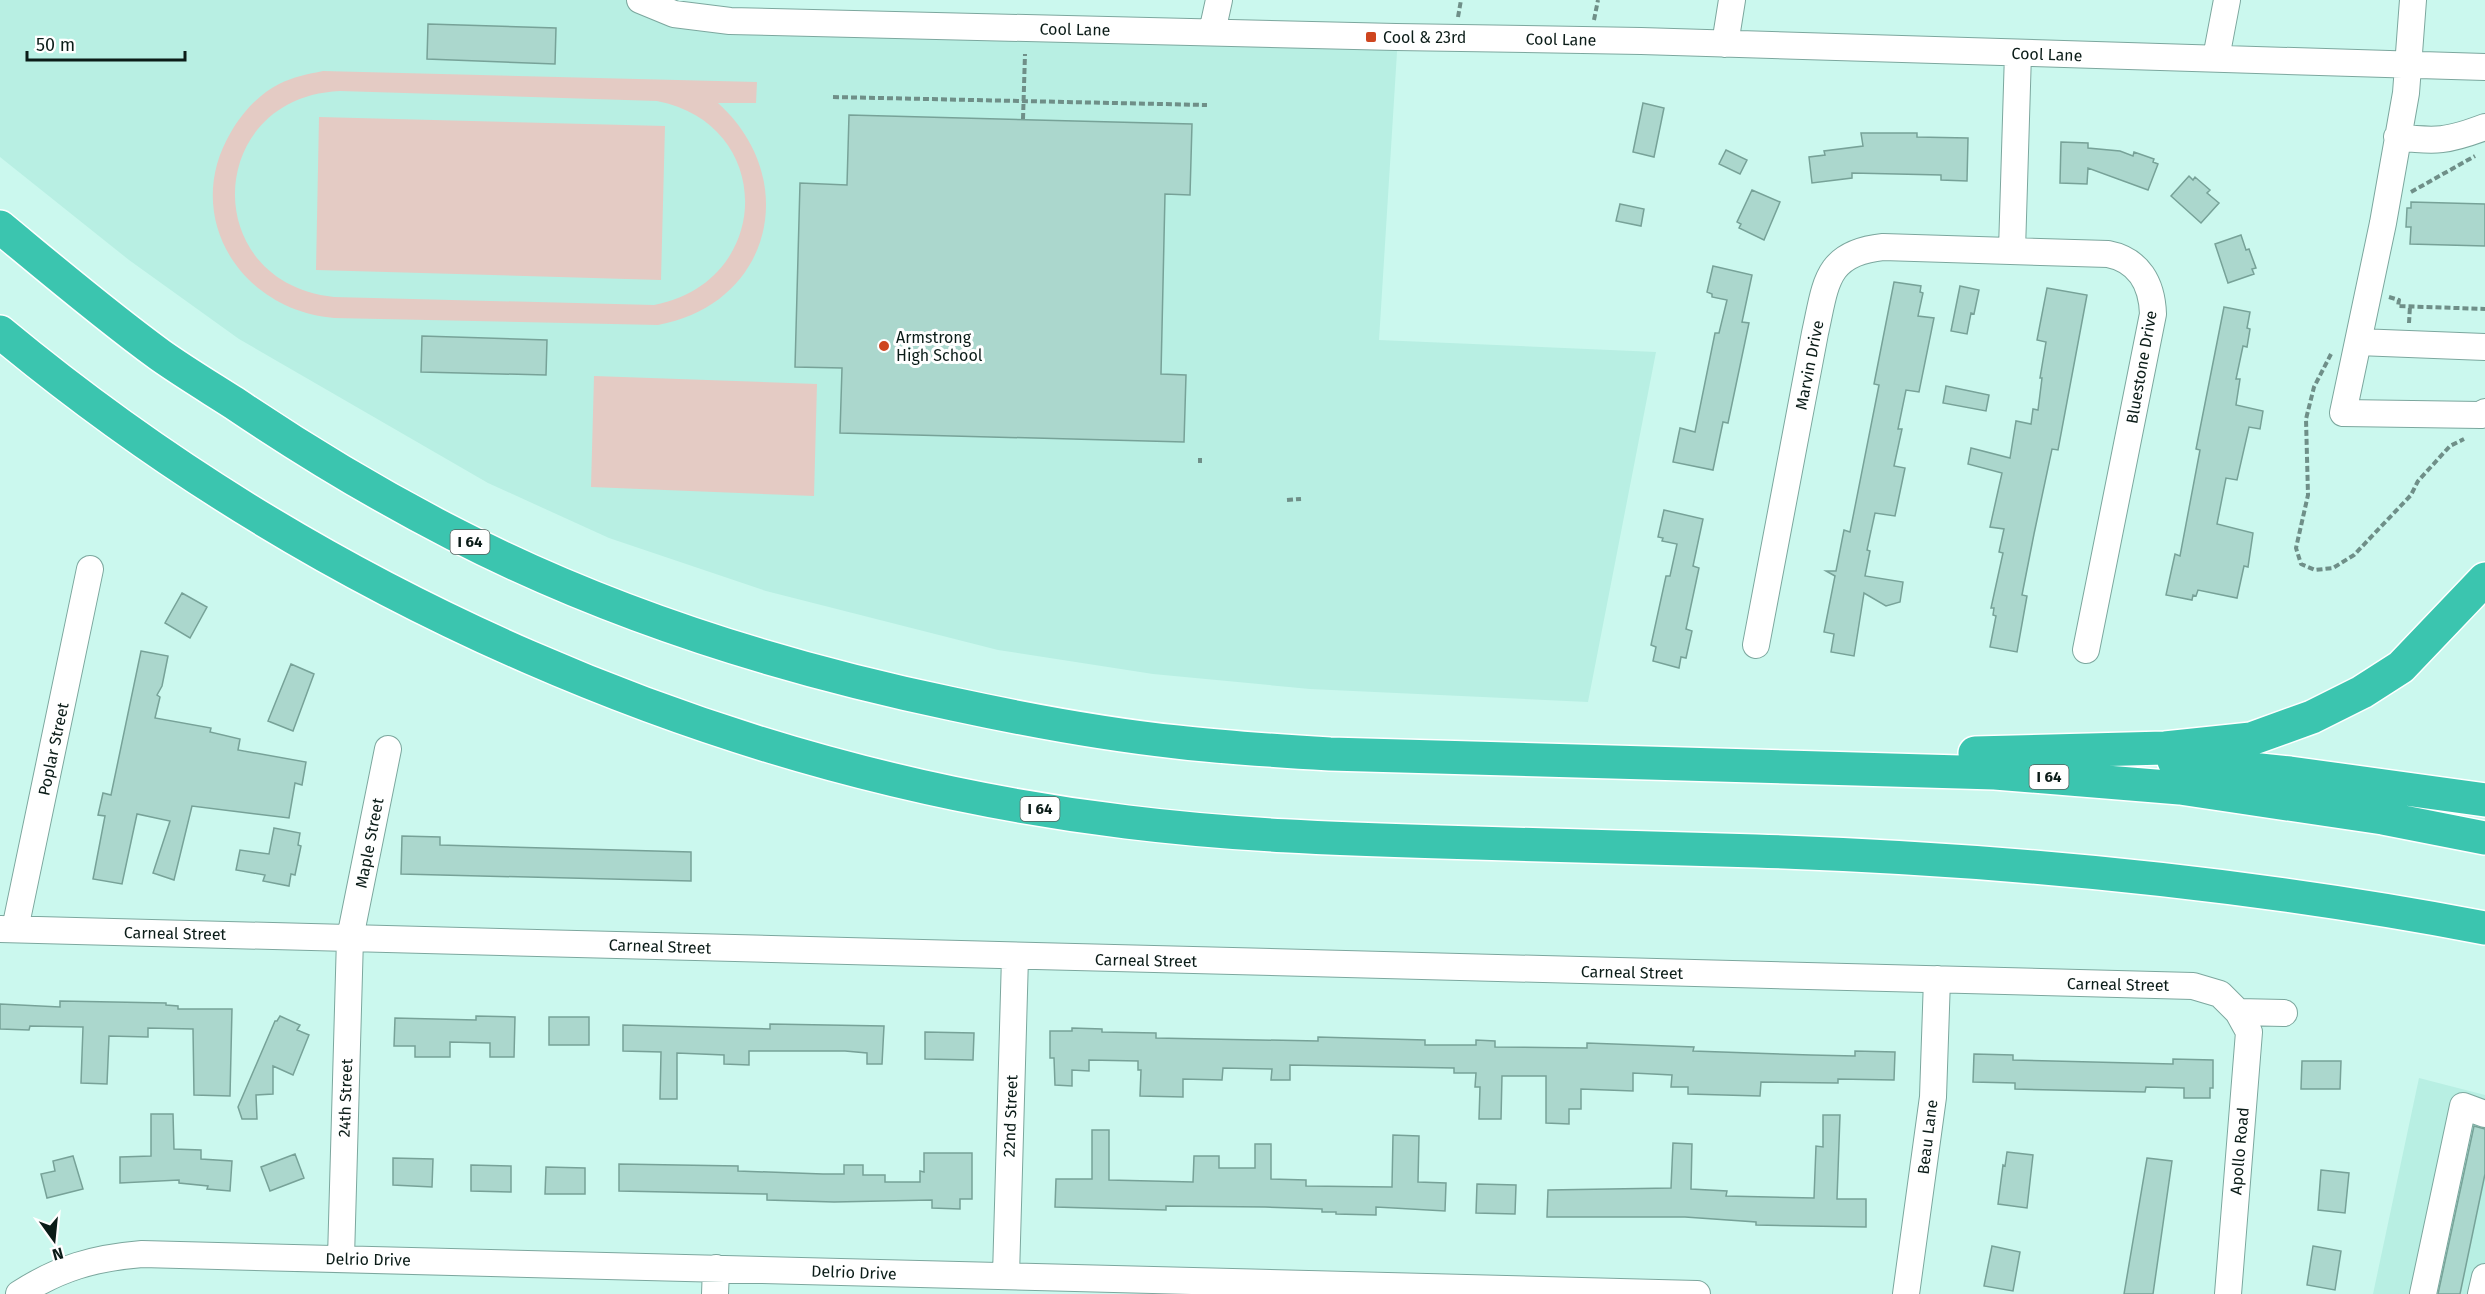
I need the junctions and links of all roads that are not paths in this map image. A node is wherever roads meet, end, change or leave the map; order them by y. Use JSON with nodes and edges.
{"nodes":[{"id":1,"x":640,"y":0,"type":"edge"},
{"id":2,"x":1219,"y":0,"type":"edge"},
{"id":3,"x":1732,"y":0,"type":"edge"},
{"id":4,"x":2227,"y":0,"type":"edge"},
{"id":5,"x":2413,"y":0,"type":"edge"},
{"id":6,"x":1212,"y":32,"type":"junction"},
{"id":7,"x":1725,"y":44,"type":"junction"},
{"id":8,"x":2018,"y":53,"type":"junction"},
{"id":9,"x":2216,"y":58,"type":"junction"},
{"id":10,"x":2409,"y":65,"type":"junction"},
{"id":11,"x":2485,"y":67,"type":"edge"},
{"id":12,"x":2485,"y":127,"type":"edge"},
{"id":13,"x":2397,"y":137,"type":"junction"},
{"id":14,"x":0,"y":227,"type":"edge"},
{"id":15,"x":2012,"y":250,"type":"junction"},
{"id":16,"x":0,"y":332,"type":"edge"},
{"id":17,"x":2345,"y":343,"type":"junction"},
{"id":18,"x":2485,"y":347,"type":"edge"},
{"id":19,"x":2485,"y":412,"type":"edge"},
{"id":20,"x":90,"y":569,"type":"dead end"},
{"id":21,"x":2485,"y":579,"type":"edge"},
{"id":22,"x":1756,"y":645,"type":"dead end"},
{"id":23,"x":2086,"y":650,"type":"dead end"},
{"id":24,"x":388,"y":749,"type":"dead end"},
{"id":25,"x":2085,"y":751,"type":"junction"},
{"id":26,"x":1608,"y":761,"type":"junction"},
{"id":27,"x":2485,"y":800,"type":"edge"},
{"id":28,"x":2485,"y":838,"type":"edge"},
{"id":29,"x":2398,"y":911,"type":"junction"},
{"id":30,"x":2485,"y":927,"type":"edge"},
{"id":31,"x":8,"y":929,"type":"edge"},
{"id":32,"x":350,"y":938,"type":"junction"},
{"id":33,"x":2485,"y":950,"type":"edge"},
{"id":34,"x":1015,"y":957,"type":"junction"},
{"id":35,"x":1936,"y":980,"type":"junction"},
{"id":36,"x":2238,"y":1011,"type":"junction"},
{"id":37,"x":2284,"y":1013,"type":"dead end"},
{"id":38,"x":2485,"y":1114,"type":"edge"},
{"id":39,"x":341,"y":1258,"type":"junction"},
{"id":40,"x":716,"y":1268,"type":"junction"},
{"id":41,"x":1006,"y":1276,"type":"junction"},
{"id":42,"x":2485,"y":1277,"type":"edge"},
{"id":43,"x":1263,"y":1288,"type":"edge"},
{"id":44,"x":19,"y":1294,"type":"edge"},
{"id":45,"x":715,"y":1294,"type":"edge"},
{"id":46,"x":1697,"y":1294,"type":"edge"},
{"id":47,"x":1906,"y":1294,"type":"edge"},
{"id":48,"x":2228,"y":1294,"type":"edge"},
{"id":49,"x":2423,"y":1294,"type":"edge"},
{"id":50,"x":2481,"y":1294,"type":"edge"}],
"edges":[{"from":1,"to":6,"type":"street","name":"Cool Lane"},
{"from":2,"to":6,"type":"street"},
{"from":3,"to":7,"type":"street"},
{"from":4,"to":9,"type":"street"},
{"from":5,"to":10,"type":"street"},
{"from":6,"to":7,"type":"street","name":"Cool Lane"},
{"from":7,"to":8,"type":"street","name":"Cool Lane"},
{"from":8,"to":9,"type":"street","name":"Cool Lane"},
{"from":8,"to":15,"type":"street"},
{"from":9,"to":10,"type":"street","name":"Cool Lane"},
{"from":10,"to":11,"type":"street","name":"Cool Lane"},
{"from":10,"to":13,"type":"street"},
{"from":12,"to":13,"type":"street"},
{"from":13,"to":17,"type":"street"},
{"from":14,"to":26,"type":"highway","number":"I 64"},
{"from":15,"to":22,"type":"street","name":"Marvin Drive"},
{"from":15,"to":23,"type":"street","name":"Bluestone Drive"},
{"from":16,"to":29,"type":"highway","number":"I 64"},
{"from":17,"to":18,"type":"street"},
{"from":17,"to":19,"type":"street"},
{"from":20,"to":31,"type":"street","name":"Poplar Street"},
{"from":21,"to":25,"type":"highway"},
{"from":24,"to":32,"type":"street","name":"Maple Street"},
{"from":25,"to":26,"type":"highway"},
{"from":25,"to":27,"type":"highway"},
{"from":26,"to":28,"type":"highway","number":"I 64"},
{"from":29,"to":30,"type":"highway","number":"I 64"},
{"from":29,"to":33,"type":"highway"},
{"from":31,"to":32,"type":"street","name":"Carneal Street"},
{"from":32,"to":34,"type":"street","name":"Carneal Street"},
{"from":32,"to":39,"type":"street","name":"24th Street"},
{"from":34,"to":35,"type":"street","name":"Carneal Street"},
{"from":34,"to":41,"type":"street","name":"22nd Street"},
{"from":35,"to":36,"type":"street","name":"Carneal Street"},
{"from":35,"to":47,"type":"street","name":"Beau Lane"},
{"from":36,"to":37,"type":"street"},
{"from":36,"to":48,"type":"street","name":"Apollo Road"},
{"from":38,"to":49,"type":"street"},
{"from":39,"to":40,"type":"street","name":"Delrio Drive"},
{"from":39,"to":44,"type":"street","name":"Delrio Drive"},
{"from":40,"to":41,"type":"street","name":"Delrio Drive"},
{"from":40,"to":45,"type":"street"},
{"from":41,"to":43,"type":"street","name":"Delrio Drive"},
{"from":42,"to":50,"type":"street"},
{"from":43,"to":46,"type":"street","name":"Delrio Drive"}]}
